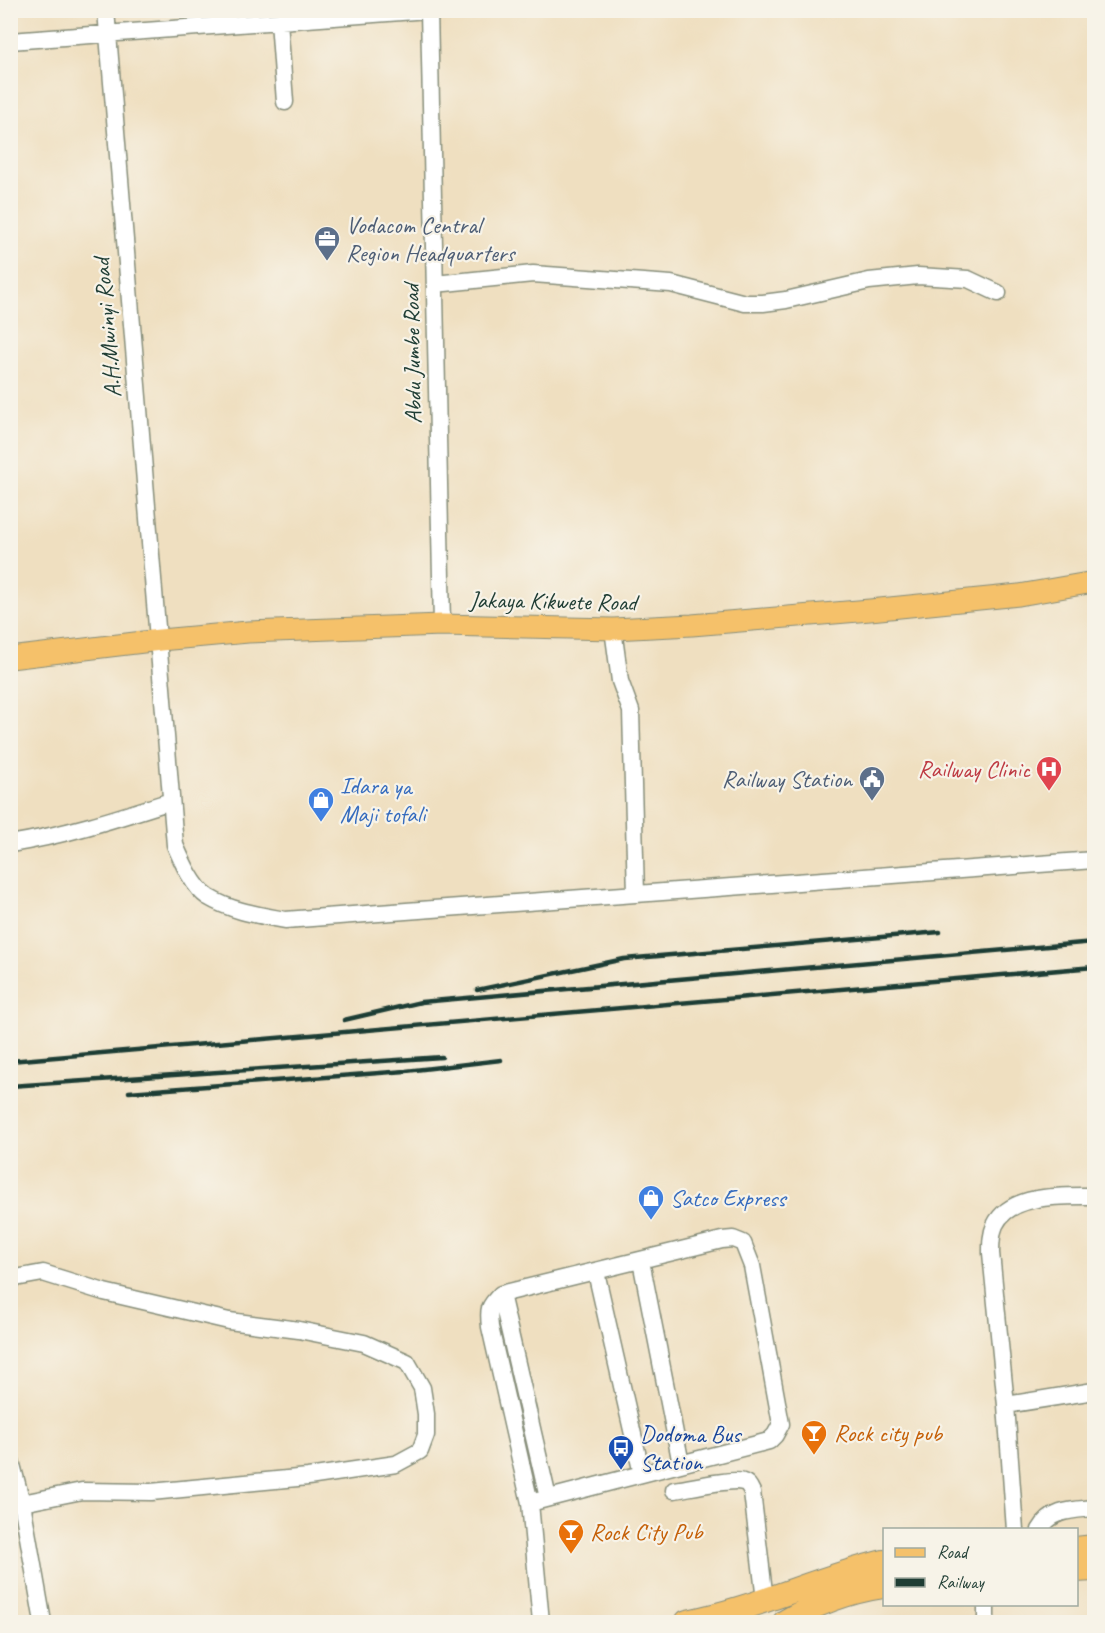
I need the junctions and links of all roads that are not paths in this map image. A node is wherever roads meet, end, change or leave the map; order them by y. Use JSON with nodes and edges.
{"nodes":[{"id":1,"x":106,"y":10,"type":"edge"},
{"id":2,"x":429,"y":10,"type":"edge"},
{"id":3,"x":279,"y":21,"type":"junction"},
{"id":4,"x":108,"y":34,"type":"junction"},
{"id":5,"x":10,"y":41,"type":"edge"},
{"id":6,"x":285,"y":102,"type":"dead end"},
{"id":7,"x":435,"y":284,"type":"junction"},
{"id":8,"x":998,"y":293,"type":"dead end"},
{"id":9,"x":1095,"y":582,"type":"edge"},
{"id":10,"x":442,"y":625,"type":"junction"},
{"id":11,"x":613,"y":629,"type":"junction"},
{"id":12,"x":160,"y":640,"type":"junction"},
{"id":13,"x":10,"y":658,"type":"edge"},
{"id":14,"x":171,"y":801,"type":"junction"},
{"id":15,"x":10,"y":844,"type":"edge"},
{"id":16,"x":1095,"y":860,"type":"edge"},
{"id":17,"x":636,"y":894,"type":"junction"},
{"id":18,"x":1095,"y":1196,"type":"edge"},
{"id":19,"x":641,"y":1261,"type":"junction"},
{"id":20,"x":596,"y":1272,"type":"junction"},
{"id":21,"x":10,"y":1279,"type":"edge"},
{"id":22,"x":501,"y":1294,"type":"junction"},
{"id":23,"x":1095,"y":1390,"type":"edge"},
{"id":24,"x":1006,"y":1405,"type":"junction"},
{"id":25,"x":10,"y":1456,"type":"edge"},
{"id":26,"x":681,"y":1464,"type":"junction"},
{"id":27,"x":642,"y":1474,"type":"junction"},
{"id":28,"x":674,"y":1490,"type":"dead end"},
{"id":29,"x":548,"y":1498,"type":"junction"},
{"id":30,"x":16,"y":1503,"type":"edge"},
{"id":31,"x":530,"y":1503,"type":"junction"},
{"id":32,"x":1095,"y":1508,"type":"edge"},
{"id":33,"x":1015,"y":1528,"type":"edge"},
{"id":34,"x":1042,"y":1528,"type":"edge"},
{"id":35,"x":1095,"y":1547,"type":"edge"},
{"id":36,"x":1078,"y":1549,"type":"edge"},
{"id":37,"x":883,"y":1562,"type":"edge"},
{"id":38,"x":1095,"y":1569,"type":"edge"},
{"id":39,"x":1078,"y":1570,"type":"edge"},
{"id":40,"x":883,"y":1587,"type":"edge"},
{"id":41,"x":765,"y":1600,"type":"junction"},
{"id":42,"x":986,"y":1606,"type":"edge"},
{"id":43,"x":43,"y":1623,"type":"edge"},
{"id":44,"x":541,"y":1623,"type":"edge"},
{"id":45,"x":687,"y":1623,"type":"edge"},
{"id":46,"x":785,"y":1623,"type":"edge"},
{"id":47,"x":986,"y":1623,"type":"edge"}],
"edges":[{"from":1,"to":4,"type":"street","name":"A.H.Mwinyi Road"},
{"from":2,"to":3,"type":"street"},
{"from":2,"to":7,"type":"street","name":"Abdu Jumbe Road"},
{"from":3,"to":4,"type":"street"},
{"from":3,"to":6,"type":"street"},
{"from":4,"to":5,"type":"street"},
{"from":4,"to":12,"type":"street","name":"A.H.Mwinyi Road"},
{"from":7,"to":8,"type":"street"},
{"from":7,"to":10,"type":"street","name":"Abdu Jumbe Road"},
{"from":9,"to":11,"type":"main road","name":"Jakaya Kikwete Road"},
{"from":10,"to":11,"type":"main road","name":"Jakaya Kikwete Road"},
{"from":10,"to":12,"type":"main road","name":"Jakaya Kikwete Road"},
{"from":11,"to":17,"type":"street"},
{"from":12,"to":13,"type":"main road","name":"Jakaya Kikwete Road"},
{"from":12,"to":14,"type":"street","name":"A.H.Mwinyi Road"},
{"from":14,"to":15,"type":"street"},
{"from":14,"to":17,"type":"street","name":"A.H.Mwinyi Road"},
{"from":16,"to":17,"type":"street","name":"A.H.Mwinyi Road"},
{"from":18,"to":24,"type":"street"},
{"from":19,"to":20,"type":"street"},
{"from":19,"to":26,"type":"street"},
{"from":19,"to":26,"type":"street"},
{"from":20,"to":22,"type":"street"},
{"from":20,"to":27,"type":"street"},
{"from":21,"to":30,"type":"street"},
{"from":22,"to":29,"type":"street"},
{"from":22,"to":31,"type":"street"},
{"from":23,"to":24,"type":"street"},
{"from":24,"to":33,"type":"street"},
{"from":25,"to":30,"type":"street"},
{"from":26,"to":27,"type":"street"},
{"from":27,"to":29,"type":"street"},
{"from":28,"to":41,"type":"street"},
{"from":29,"to":31,"type":"street"},
{"from":30,"to":43,"type":"street"},
{"from":31,"to":44,"type":"street"},
{"from":32,"to":34,"type":"street"},
{"from":35,"to":36,"type":"highway"},
{"from":37,"to":41,"type":"highway"},
{"from":38,"to":39,"type":"highway"},
{"from":40,"to":46,"type":"highway"},
{"from":41,"to":45,"type":"highway"},
{"from":42,"to":47,"type":"street"}]}
